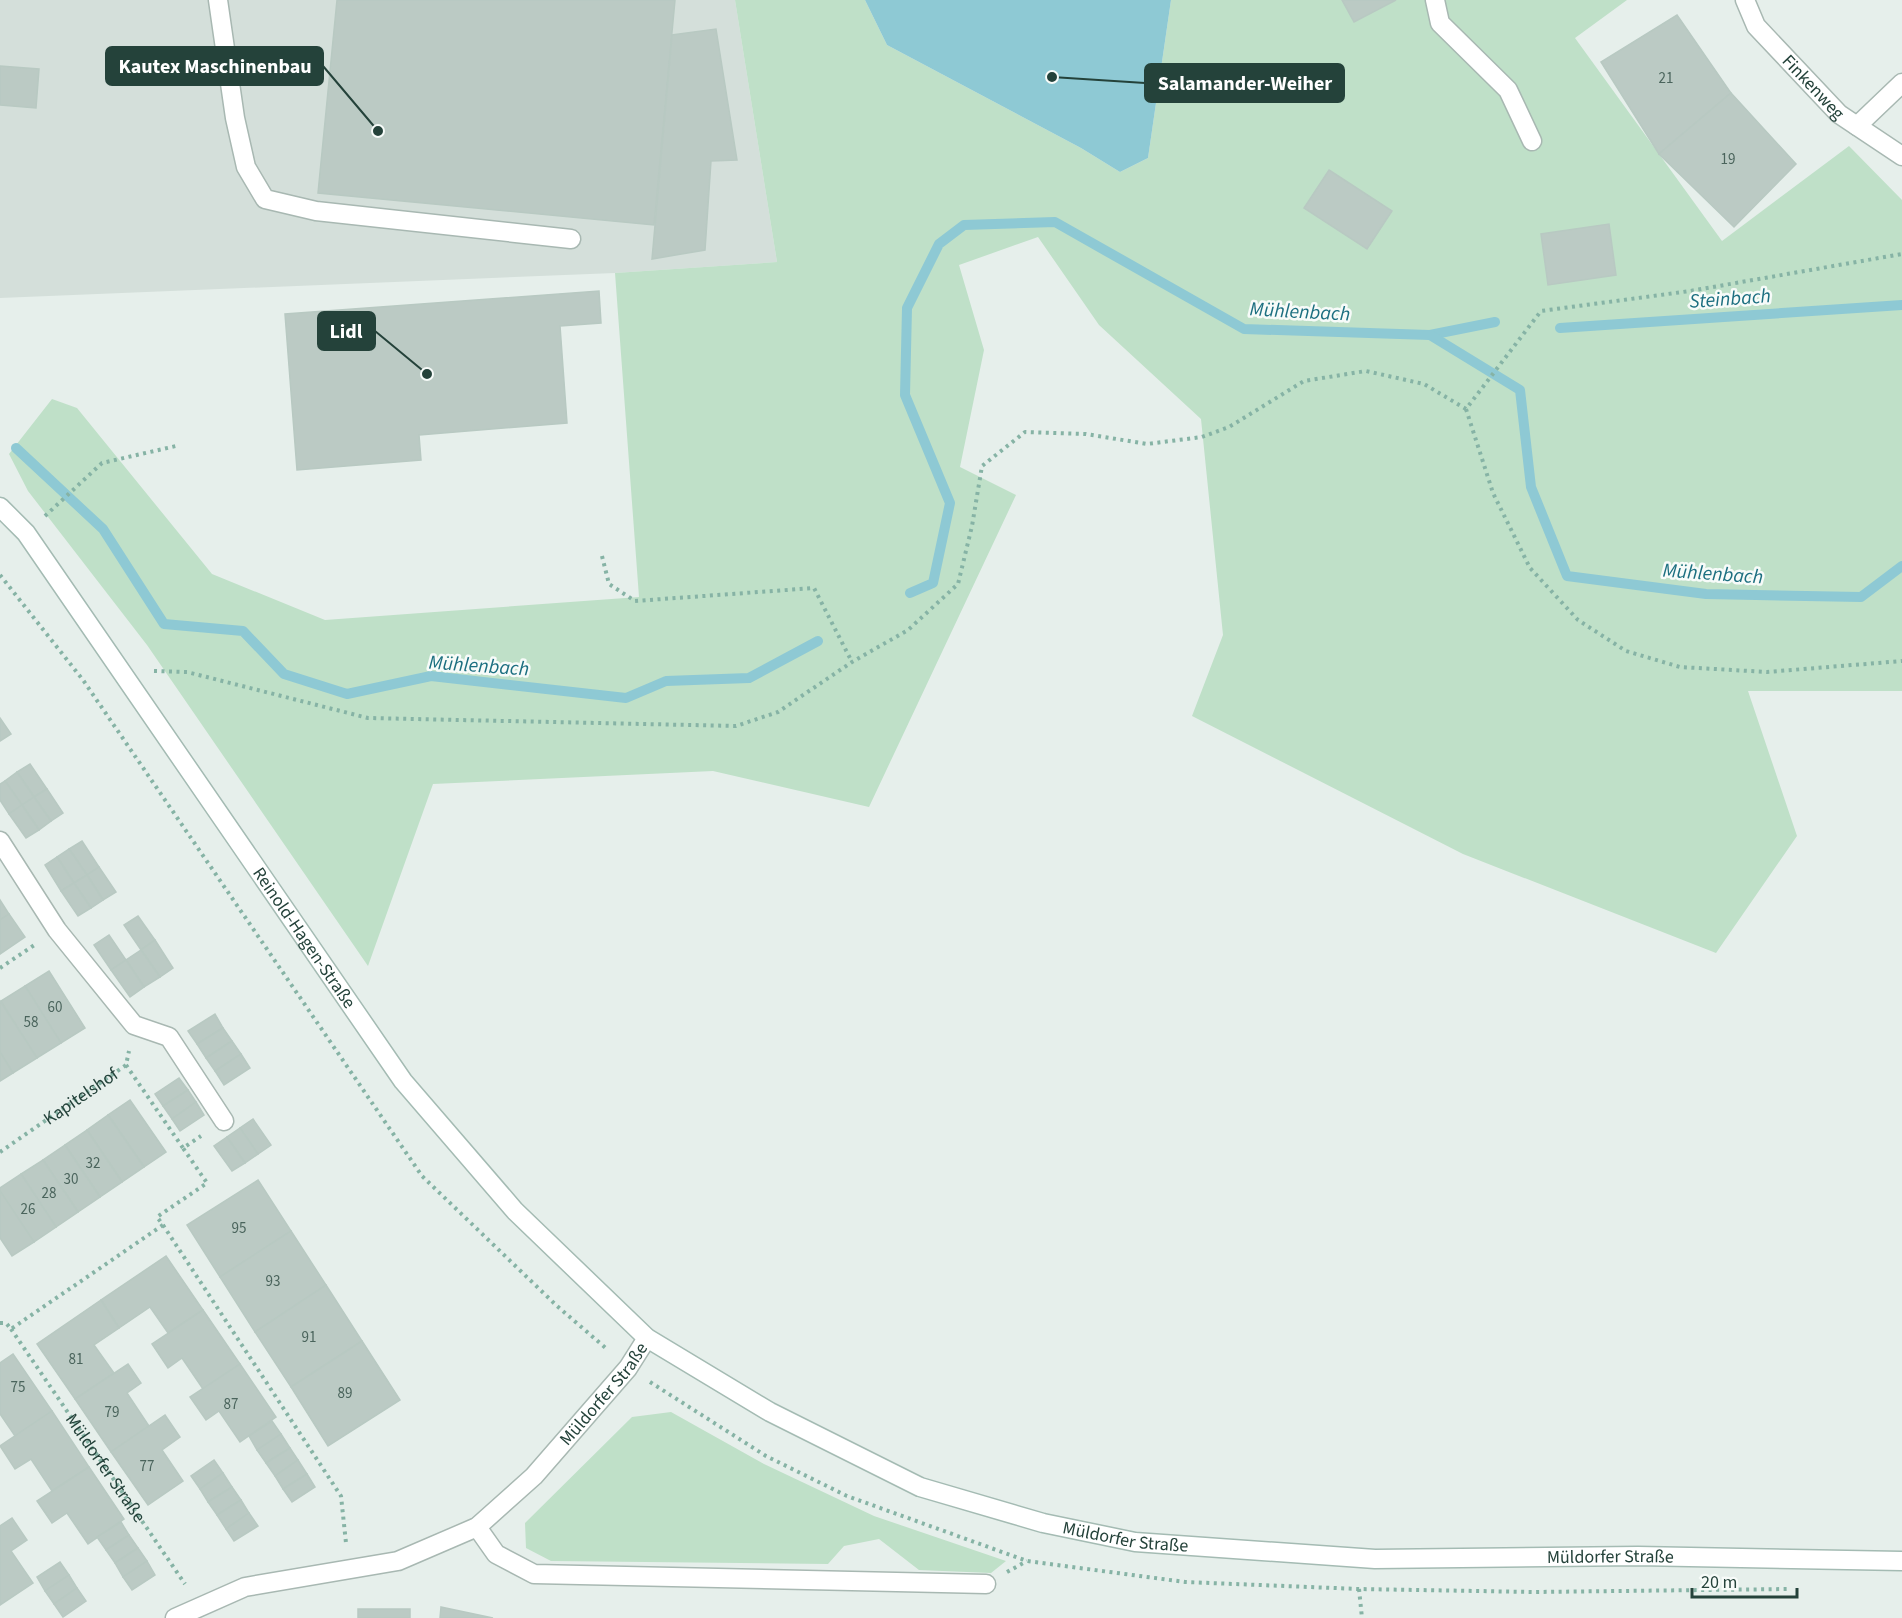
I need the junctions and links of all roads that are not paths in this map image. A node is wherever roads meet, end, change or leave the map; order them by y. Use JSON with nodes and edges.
{"nodes":[{"id":1,"x":218,"y":0,"type":"edge"},
{"id":2,"x":1435,"y":0,"type":"edge"},
{"id":3,"x":1745,"y":0,"type":"edge"},
{"id":4,"x":1902,"y":83,"type":"edge"},
{"id":5,"x":1857,"y":126,"type":"junction"},
{"id":6,"x":1532,"y":141,"type":"dead end"},
{"id":7,"x":1902,"y":156,"type":"edge"},
{"id":8,"x":571,"y":239,"type":"dead end"},
{"id":9,"x":0,"y":507,"type":"edge"},
{"id":10,"x":0,"y":842,"type":"edge"},
{"id":11,"x":224,"y":1121,"type":"road end"},
{"id":12,"x":647,"y":1338,"type":"junction"},
{"id":13,"x":477,"y":1527,"type":"junction"},
{"id":14,"x":1902,"y":1561,"type":"edge"},
{"id":15,"x":986,"y":1584,"type":"dead end"},
{"id":16,"x":175,"y":1618,"type":"edge"}],
"edges":[{"from":1,"to":8,"type":"main road"},
{"from":2,"to":6,"type":"main road"},
{"from":3,"to":5,"type":"main road","name":"Finkenweg"},
{"from":4,"to":5,"type":"main road"},
{"from":5,"to":7,"type":"main road","name":"Finkenweg"},
{"from":9,"to":12,"type":"main road","name":"Reinold-Hagen-Straße"},
{"from":10,"to":11,"type":"main road"},
{"from":12,"to":13,"type":"main road","name":"Müldorfer Straße"},
{"from":12,"to":14,"type":"main road","name":"Müldorfer Straße"},
{"from":13,"to":15,"type":"main road"},
{"from":13,"to":16,"type":"main road","name":"Müldorfer Straße"}]}
